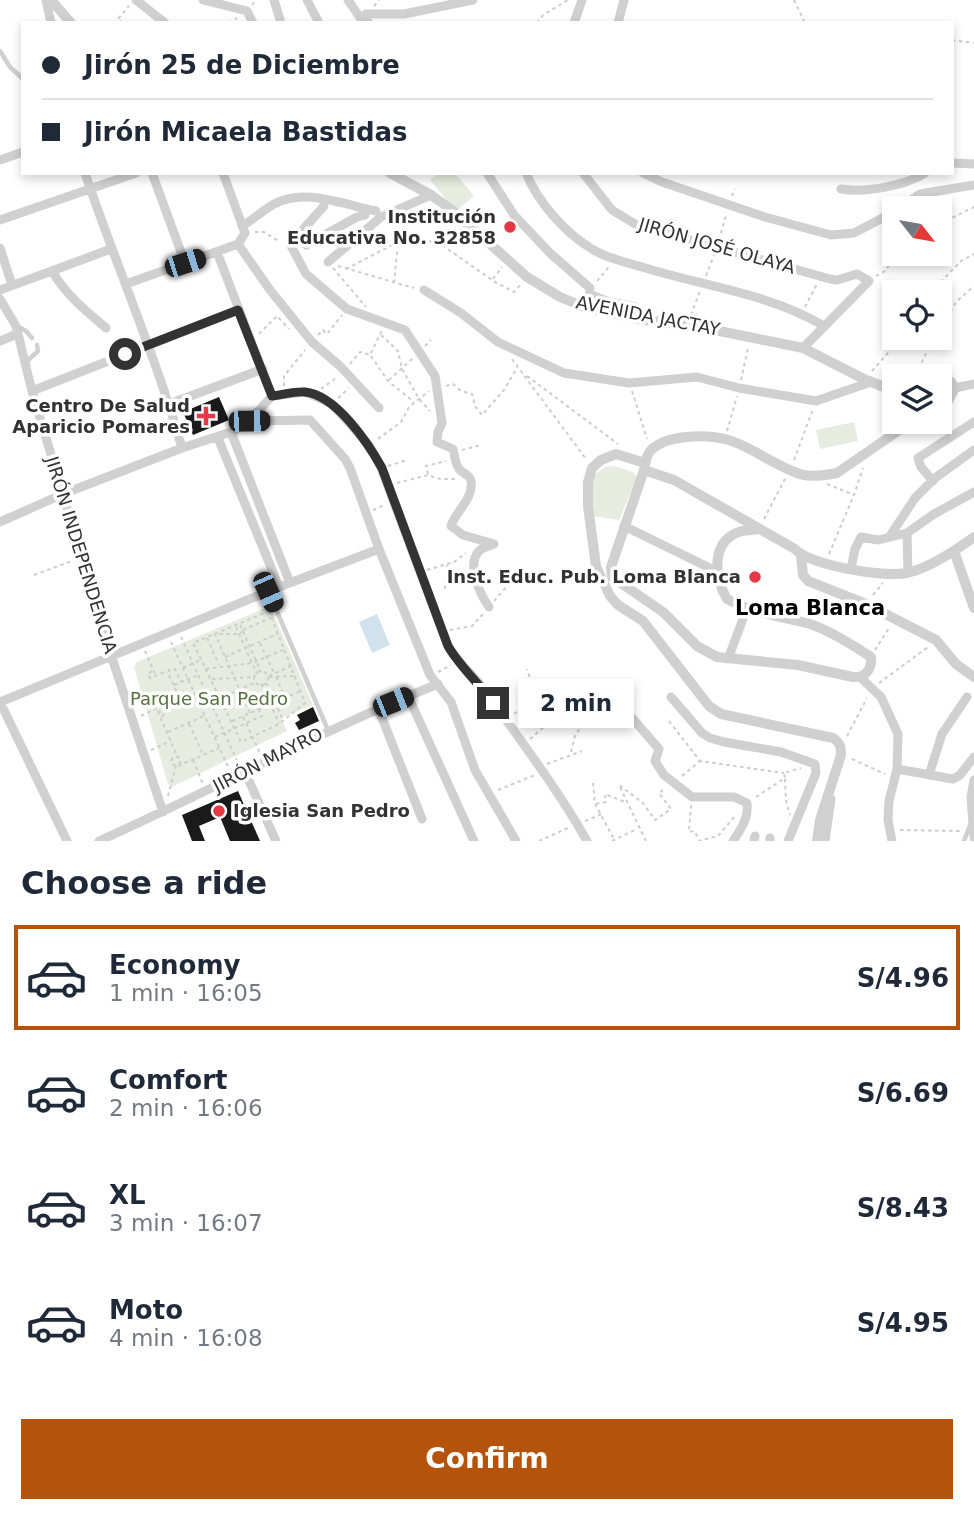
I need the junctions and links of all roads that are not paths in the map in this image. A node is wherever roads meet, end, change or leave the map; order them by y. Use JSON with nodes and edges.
{"nodes":[{"id":1,"x":49,"y":0,"type":"edge"},
{"id":2,"x":135,"y":0,"type":"edge"},
{"id":3,"x":203,"y":0,"type":"edge"},
{"id":4,"x":274,"y":0,"type":"edge"},
{"id":5,"x":306,"y":0,"type":"edge"},
{"id":6,"x":348,"y":0,"type":"edge"},
{"id":7,"x":473,"y":0,"type":"edge"},
{"id":8,"x":582,"y":0,"type":"edge"},
{"id":9,"x":624,"y":0,"type":"edge"},
{"id":10,"x":368,"y":19,"type":"edge"},
{"id":11,"x":51,"y":21,"type":"edge"},
{"id":12,"x":69,"y":21,"type":"edge"},
{"id":13,"x":162,"y":21,"type":"edge"},
{"id":14,"x":252,"y":21,"type":"edge"},
{"id":15,"x":280,"y":21,"type":"edge"},
{"id":16,"x":318,"y":21,"type":"edge"},
{"id":17,"x":575,"y":21,"type":"edge"},
{"id":18,"x":619,"y":21,"type":"edge"},
{"id":19,"x":0,"y":51,"type":"edge"},
{"id":20,"x":21,"y":77,"type":"edge"},
{"id":21,"x":21,"y":153,"type":"edge"},
{"id":22,"x":0,"y":160,"type":"edge"},
{"id":23,"x":954,"y":163,"type":"edge"},
{"id":24,"x":974,"y":164,"type":"edge"},
{"id":25,"x":86,"y":175,"type":"edge"},
{"id":26,"x":131,"y":175,"type":"edge"},
{"id":27,"x":153,"y":175,"type":"edge"},
{"id":28,"x":224,"y":175,"type":"edge"},
{"id":29,"x":394,"y":175,"type":"edge"},
{"id":30,"x":488,"y":175,"type":"edge"},
{"id":31,"x":527,"y":175,"type":"edge"},
{"id":32,"x":585,"y":175,"type":"edge"},
{"id":33,"x":647,"y":175,"type":"edge"},
{"id":34,"x":922,"y":175,"type":"edge"},
{"id":35,"x":974,"y":185,"type":"edge"},
{"id":36,"x":841,"y":189,"type":"dead end"},
{"id":37,"x":90,"y":190,"type":"junction"},
{"id":38,"x":431,"y":195,"type":"junction"},
{"id":39,"x":917,"y":196,"type":"edge"},
{"id":40,"x":324,"y":206,"type":"dead end"},
{"id":41,"x":376,"y":211,"type":"dead end"},
{"id":42,"x":365,"y":215,"type":"dead end"},
{"id":43,"x":882,"y":218,"type":"edge"},
{"id":44,"x":0,"y":220,"type":"edge"},
{"id":45,"x":244,"y":229,"type":"junction"},
{"id":46,"x":238,"y":244,"type":"junction"},
{"id":47,"x":306,"y":245,"type":"dead end"},
{"id":48,"x":0,"y":248,"type":"edge"},
{"id":49,"x":110,"y":248,"type":"junction"},
{"id":50,"x":217,"y":252,"type":"junction"},
{"id":51,"x":328,"y":262,"type":"road end"},
{"id":52,"x":185,"y":263,"type":"junction"},
{"id":53,"x":52,"y":271,"type":"junction"},
{"id":54,"x":126,"y":284,"type":"junction"},
{"id":55,"x":12,"y":285,"type":"junction"},
{"id":56,"x":0,"y":290,"type":"edge"},
{"id":57,"x":424,"y":290,"type":"dead end"},
{"id":58,"x":0,"y":299,"type":"edge"},
{"id":59,"x":238,"y":310,"type":"junction"},
{"id":60,"x":645,"y":320,"type":"junction"},
{"id":61,"x":824,"y":326,"type":"junction"},
{"id":62,"x":106,"y":328,"type":"dead end"},
{"id":63,"x":17,"y":330,"type":"junction"},
{"id":64,"x":32,"y":338,"type":"dead end"},
{"id":65,"x":0,"y":341,"type":"edge"},
{"id":66,"x":37,"y":345,"type":"dead end"},
{"id":67,"x":148,"y":345,"type":"junction"},
{"id":68,"x":803,"y":348,"type":"junction"},
{"id":69,"x":25,"y":363,"type":"junction"},
{"id":70,"x":263,"y":369,"type":"junction"},
{"id":71,"x":868,"y":380,"type":"junction"},
{"id":72,"x":952,"y":384,"type":"edge"},
{"id":73,"x":974,"y":384,"type":"edge"},
{"id":74,"x":882,"y":386,"type":"edge"},
{"id":75,"x":955,"y":388,"type":"junction"},
{"id":76,"x":32,"y":391,"type":"junction"},
{"id":77,"x":952,"y":394,"type":"edge"},
{"id":78,"x":272,"y":396,"type":"junction"},
{"id":79,"x":169,"y":404,"type":"junction"},
{"id":80,"x":379,"y":408,"type":"dead end"},
{"id":81,"x":249,"y":421,"type":"junction"},
{"id":82,"x":974,"y":422,"type":"edge"},
{"id":83,"x":231,"y":432,"type":"junction"},
{"id":84,"x":893,"y":434,"type":"edge"},
{"id":85,"x":218,"y":438,"type":"junction"},
{"id":86,"x":182,"y":448,"type":"junction"},
{"id":87,"x":974,"y":450,"type":"edge"},
{"id":88,"x":645,"y":467,"type":"junction"},
{"id":89,"x":933,"y":481,"type":"junction"},
{"id":90,"x":974,"y":492,"type":"edge"},
{"id":91,"x":63,"y":494,"type":"junction"},
{"id":92,"x":0,"y":522,"type":"edge"},
{"id":93,"x":624,"y":526,"type":"junction"},
{"id":94,"x":759,"y":529,"type":"junction"},
{"id":95,"x":907,"y":533,"type":"junction"},
{"id":96,"x":890,"y":536,"type":"junction"},
{"id":97,"x":974,"y":537,"type":"edge"},
{"id":98,"x":379,"y":550,"type":"junction"},
{"id":99,"x":954,"y":551,"type":"junction"},
{"id":100,"x":801,"y":556,"type":"junction"},
{"id":101,"x":851,"y":569,"type":"junction"},
{"id":102,"x":716,"y":570,"type":"junction"},
{"id":103,"x":908,"y":573,"type":"junction"},
{"id":104,"x":290,"y":583,"type":"junction"},
{"id":105,"x":279,"y":587,"type":"junction"},
{"id":106,"x":268,"y":592,"type":"junction"},
{"id":107,"x":489,"y":607,"type":"road end"},
{"id":108,"x":747,"y":608,"type":"junction"},
{"id":109,"x":974,"y":608,"type":"edge"},
{"id":110,"x":111,"y":655,"type":"junction"},
{"id":111,"x":728,"y":659,"type":"junction"},
{"id":112,"x":974,"y":677,"type":"edge"},
{"id":113,"x":861,"y":678,"type":"junction"},
{"id":114,"x":438,"y":684,"type":"junction"},
{"id":115,"x":408,"y":696,"type":"junction"},
{"id":116,"x":671,"y":697,"type":"dead end"},
{"id":117,"x":967,"y":697,"type":"dead end"},
{"id":118,"x":0,"y":702,"type":"edge"},
{"id":119,"x":378,"y":708,"type":"junction"},
{"id":120,"x":626,"y":711,"type":"dead end"},
{"id":121,"x":328,"y":730,"type":"junction"},
{"id":122,"x":974,"y":757,"type":"edge"},
{"id":123,"x":897,"y":773,"type":"junction"},
{"id":124,"x":240,"y":774,"type":"junction"},
{"id":125,"x":929,"y":775,"type":"junction"},
{"id":126,"x":833,"y":780,"type":"junction"},
{"id":127,"x":974,"y":780,"type":"edge"},
{"id":128,"x":163,"y":812,"type":"junction"},
{"id":129,"x":422,"y":819,"type":"dead end"},
{"id":130,"x":971,"y":835,"type":"edge"},
{"id":131,"x":67,"y":841,"type":"edge"},
{"id":132,"x":100,"y":841,"type":"edge"},
{"id":133,"x":276,"y":841,"type":"edge"},
{"id":134,"x":474,"y":841,"type":"edge"},
{"id":135,"x":516,"y":841,"type":"edge"},
{"id":136,"x":587,"y":841,"type":"edge"},
{"id":137,"x":733,"y":841,"type":"edge"},
{"id":138,"x":788,"y":841,"type":"edge"},
{"id":139,"x":817,"y":841,"type":"edge"},
{"id":140,"x":825,"y":841,"type":"edge"},
{"id":141,"x":892,"y":841,"type":"edge"},
{"id":142,"x":964,"y":841,"type":"edge"}],
"edges":[{"from":1,"to":11,"type":"street"},
{"from":1,"to":12,"type":"street"},
{"from":2,"to":13,"type":"street"},
{"from":3,"to":14,"type":"street"},
{"from":4,"to":15,"type":"street"},
{"from":5,"to":16,"type":"street"},
{"from":6,"to":10,"type":"street"},
{"from":7,"to":10,"type":"street"},
{"from":8,"to":17,"type":"street"},
{"from":9,"to":18,"type":"street"},
{"from":19,"to":20,"type":"lane"},
{"from":21,"to":22,"type":"street"},
{"from":23,"to":24,"type":"street"},
{"from":25,"to":37,"type":"street"},
{"from":26,"to":37,"type":"street"},
{"from":27,"to":52,"type":"street"},
{"from":28,"to":45,"type":"street"},
{"from":29,"to":38,"type":"street","name":"AVENIDA JACTAY"},
{"from":30,"to":60,"type":"street"},
{"from":31,"to":61,"type":"street"},
{"from":32,"to":61,"type":"street","name":"JIRÓN JOSÉ OLAYA"},
{"from":33,"to":43,"type":"street"},
{"from":34,"to":36,"type":"street"},
{"from":35,"to":39,"type":"street"},
{"from":37,"to":44,"type":"street"},
{"from":37,"to":49,"type":"street"},
{"from":38,"to":51,"type":"street"},
{"from":38,"to":60,"type":"street","name":"AVENIDA JACTAY"},
{"from":40,"to":107,"type":"street"},
{"from":41,"to":45,"type":"street"},
{"from":42,"to":47,"type":"street"},
{"from":45,"to":46,"type":"street"},
{"from":46,"to":50,"type":"street"},
{"from":46,"to":80,"type":"street"},
{"from":48,"to":55,"type":"street"},
{"from":49,"to":53,"type":"street"},
{"from":49,"to":54,"type":"street"},
{"from":50,"to":52,"type":"street"},
{"from":50,"to":59,"type":"street"},
{"from":52,"to":54,"type":"street"},
{"from":53,"to":55,"type":"street"},
{"from":53,"to":62,"type":"street"},
{"from":54,"to":67,"type":"street"},
{"from":55,"to":56,"type":"street"},
{"from":57,"to":71,"type":"street"},
{"from":58,"to":63,"type":"street","name":"JIRÓN INDEPENDENCIA"},
{"from":59,"to":67,"type":"street"},
{"from":59,"to":70,"type":"street"},
{"from":60,"to":68,"type":"street","name":"AVENIDA JACTAY"},
{"from":61,"to":68,"type":"street"},
{"from":63,"to":64,"type":"lane"},
{"from":63,"to":65,"type":"street"},
{"from":63,"to":69,"type":"street","name":"JIRÓN INDEPENDENCIA"},
{"from":66,"to":69,"type":"lane"},
{"from":67,"to":76,"type":"street"},
{"from":67,"to":79,"type":"street"},
{"from":68,"to":71,"type":"street","name":"AVENIDA JACTAY"},
{"from":69,"to":76,"type":"street","name":"JIRÓN INDEPENDENCIA"},
{"from":70,"to":78,"type":"street"},
{"from":70,"to":79,"type":"street"},
{"from":71,"to":74,"type":"street","name":"AVENIDA JACTAY"},
{"from":72,"to":75,"type":"street"},
{"from":73,"to":75,"type":"street"},
{"from":75,"to":77,"type":"street"},
{"from":76,"to":91,"type":"street","name":"JIRÓN INDEPENDENCIA"},
{"from":78,"to":81,"type":"street"},
{"from":78,"to":136,"type":"street"},
{"from":79,"to":86,"type":"street"},
{"from":81,"to":83,"type":"street"},
{"from":81,"to":98,"type":"street"},
{"from":82,"to":89,"type":"street"},
{"from":83,"to":85,"type":"street"},
{"from":83,"to":104,"type":"street"},
{"from":84,"to":88,"type":"street"},
{"from":85,"to":86,"type":"street"},
{"from":85,"to":105,"type":"street"},
{"from":86,"to":91,"type":"street"},
{"from":87,"to":89,"type":"street"},
{"from":88,"to":93,"type":"street"},
{"from":88,"to":94,"type":"street"},
{"from":88,"to":126,"type":"street"},
{"from":89,"to":96,"type":"street"},
{"from":90,"to":95,"type":"street"},
{"from":91,"to":92,"type":"street"},
{"from":91,"to":110,"type":"street","name":"JIRÓN INDEPENDENCIA"},
{"from":93,"to":102,"type":"street"},
{"from":93,"to":111,"type":"street"},
{"from":94,"to":100,"type":"street"},
{"from":94,"to":102,"type":"street"},
{"from":95,"to":96,"type":"street"},
{"from":95,"to":103,"type":"street"},
{"from":96,"to":101,"type":"street"},
{"from":97,"to":99,"type":"street"},
{"from":98,"to":104,"type":"street"},
{"from":98,"to":114,"type":"street"},
{"from":99,"to":103,"type":"street"},
{"from":99,"to":109,"type":"street"},
{"from":100,"to":101,"type":"street"},
{"from":100,"to":112,"type":"street"},
{"from":101,"to":103,"type":"street"},
{"from":102,"to":108,"type":"street"},
{"from":104,"to":105,"type":"street"},
{"from":105,"to":106,"type":"street"},
{"from":106,"to":110,"type":"street"},
{"from":106,"to":121,"type":"lane"},
{"from":108,"to":111,"type":"street"},
{"from":108,"to":113,"type":"street"},
{"from":110,"to":118,"type":"street"},
{"from":110,"to":128,"type":"street","name":"JIRÓN INDEPENDENCIA"},
{"from":111,"to":113,"type":"street"},
{"from":113,"to":123,"type":"street"},
{"from":114,"to":115,"type":"street","name":"JIRÓN MAYRO"},
{"from":114,"to":135,"type":"street"},
{"from":115,"to":119,"type":"street","name":"JIRÓN MAYRO"},
{"from":115,"to":134,"type":"street"},
{"from":116,"to":138,"type":"street"},
{"from":117,"to":125,"type":"street"},
{"from":118,"to":131,"type":"street"},
{"from":119,"to":121,"type":"street","name":"JIRÓN MAYRO"},
{"from":119,"to":129,"type":"street"},
{"from":120,"to":137,"type":"street"},
{"from":121,"to":124,"type":"street","name":"JIRÓN MAYRO"},
{"from":122,"to":125,"type":"street"},
{"from":123,"to":125,"type":"street"},
{"from":123,"to":141,"type":"street"},
{"from":124,"to":128,"type":"street","name":"JIRÓN MAYRO"},
{"from":124,"to":133,"type":"street"},
{"from":126,"to":139,"type":"street"},
{"from":126,"to":140,"type":"street"},
{"from":127,"to":130,"type":"street"},
{"from":128,"to":132,"type":"street","name":"JIRÓN MAYRO"},
{"from":130,"to":142,"type":"lane"}]}
